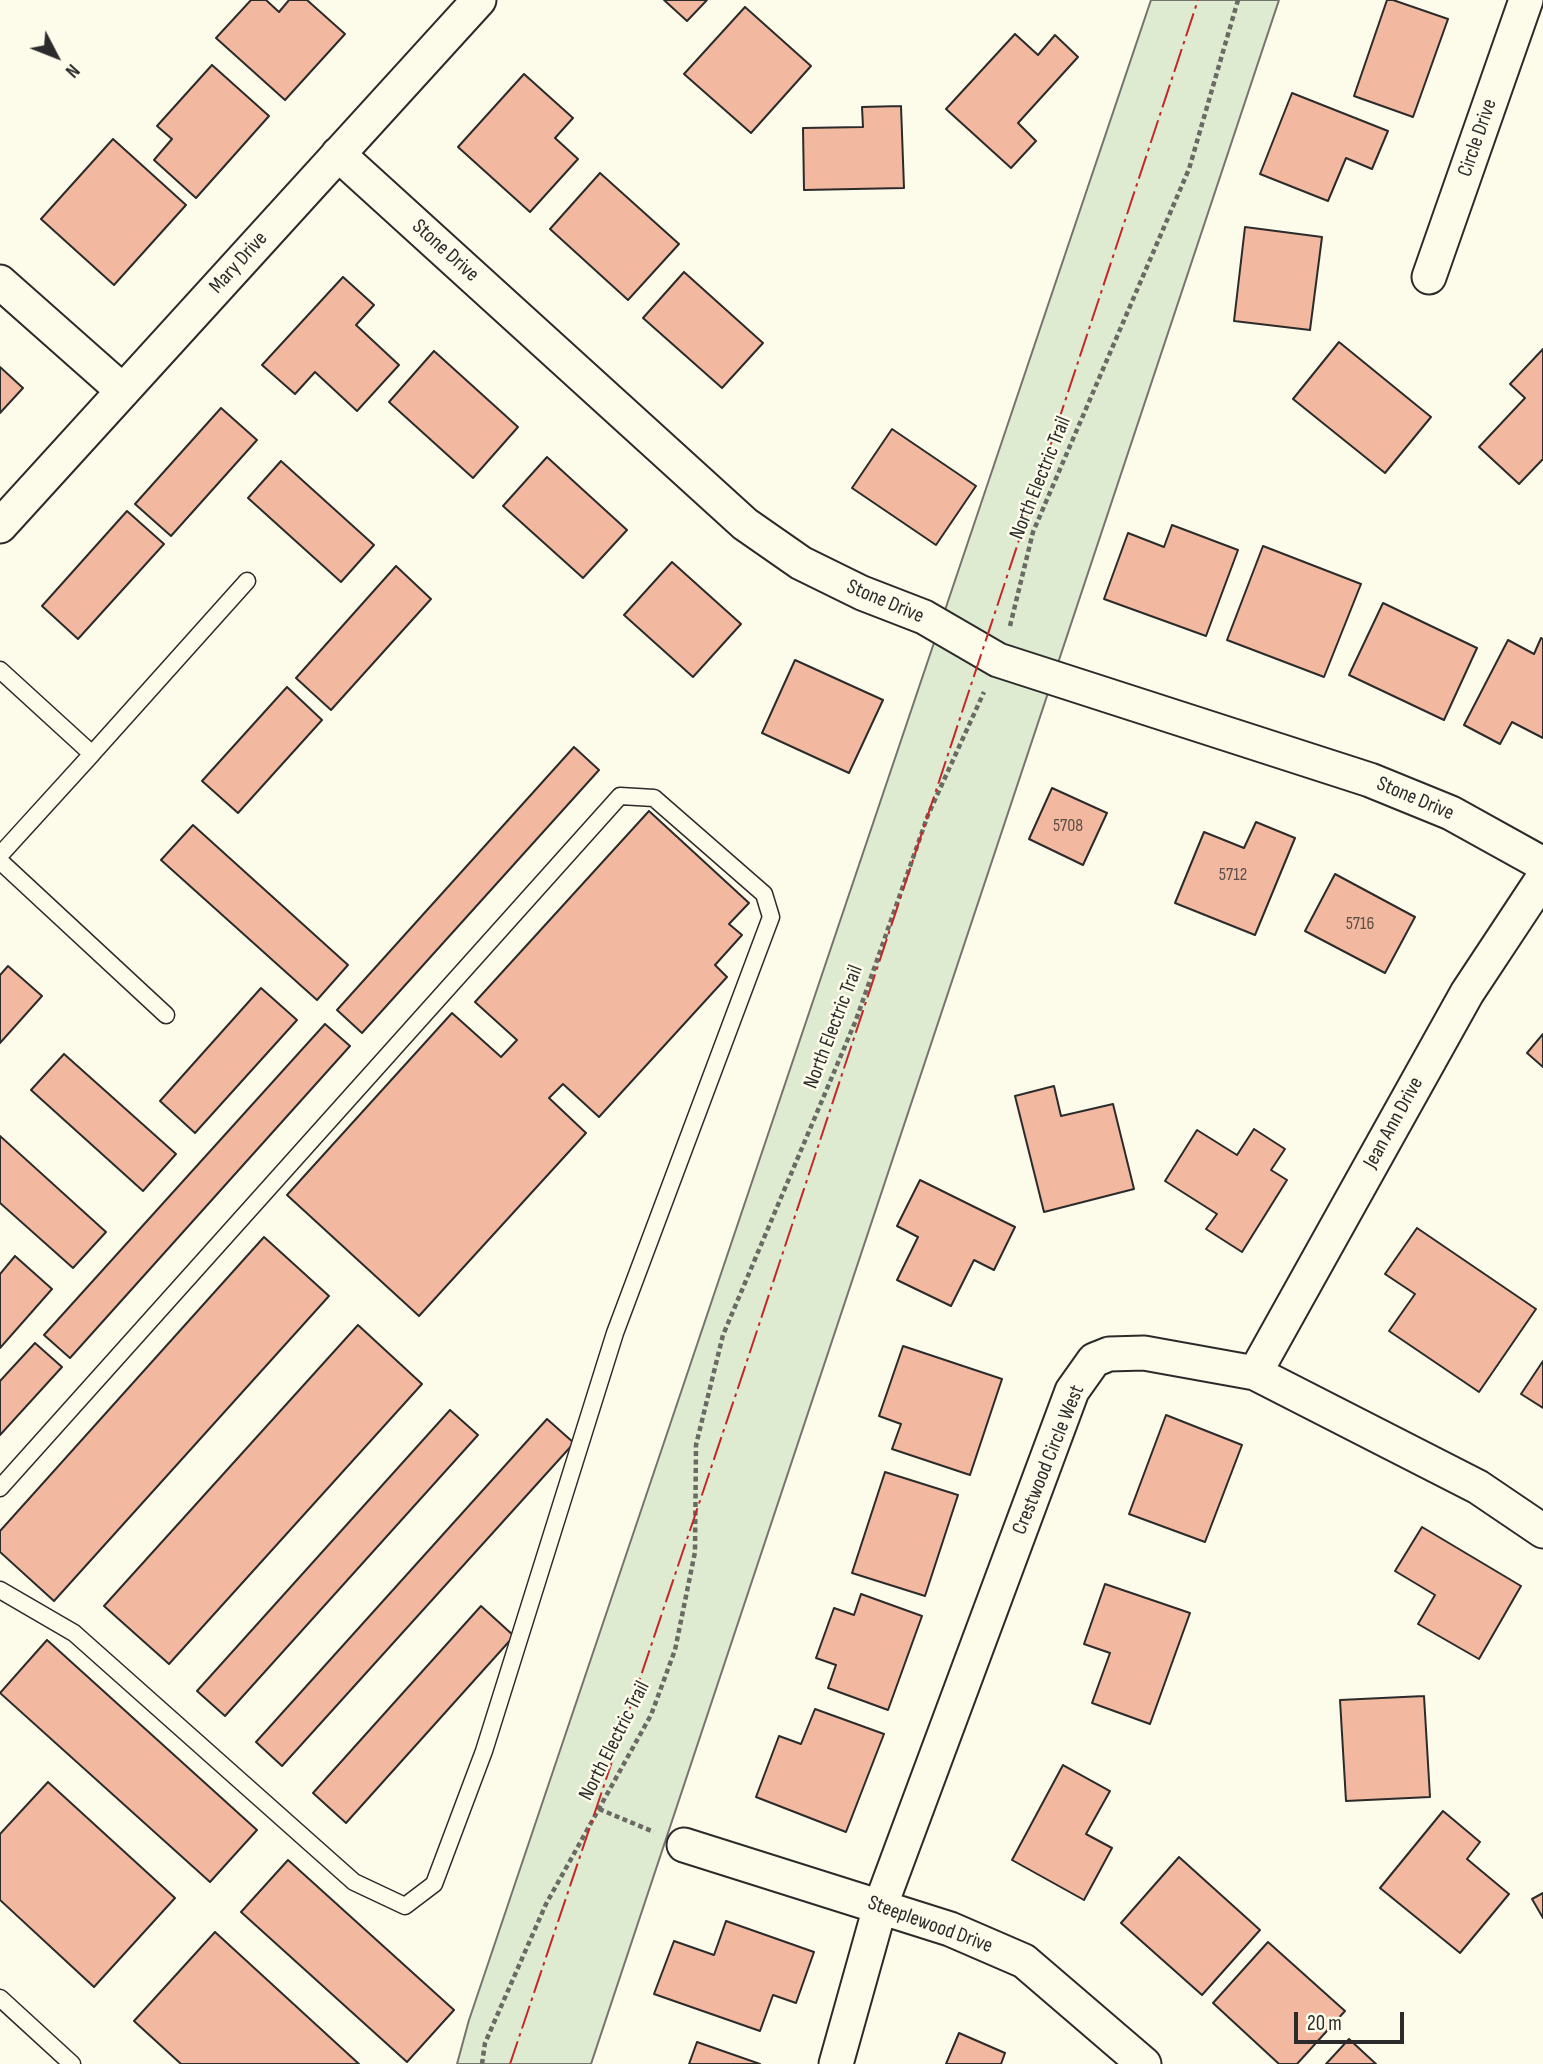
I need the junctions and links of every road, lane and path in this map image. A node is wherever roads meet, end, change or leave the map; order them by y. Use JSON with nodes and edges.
{"nodes":[{"id":1,"x":479,"y":0,"type":"edge"},
{"id":2,"x":1238,"y":0,"type":"edge"},
{"id":3,"x":1526,"y":0,"type":"edge"},
{"id":4,"x":338,"y":154,"type":"junction"},
{"id":5,"x":1429,"y":277,"type":"dead end"},
{"id":6,"x":0,"y":282,"type":"edge"},
{"id":7,"x":123,"y":391,"type":"junction"},
{"id":8,"x":0,"y":526,"type":"edge"},
{"id":9,"x":247,"y":581,"type":"dead end"},
{"id":10,"x":998,"y":660,"type":"junction"},
{"id":11,"x":0,"y":670,"type":"edge"},
{"id":12,"x":92,"y":754,"type":"junction"},
{"id":13,"x":0,"y":855,"type":"edge"},
{"id":14,"x":0,"y":861,"type":"edge"},
{"id":15,"x":1543,"y":864,"type":"edge"},
{"id":16,"x":1543,"y":878,"type":"edge"},
{"id":17,"x":166,"y":1014,"type":"dead end"},
{"id":18,"x":1255,"y":1373,"type":"junction"},
{"id":19,"x":0,"y":1488,"type":"edge"},
{"id":20,"x":1543,"y":1531,"type":"edge"},
{"id":21,"x":0,"y":1590,"type":"edge"},
{"id":22,"x":599,"y":1809,"type":"junction"},
{"id":23,"x":684,"y":1844,"type":"joint"},
{"id":24,"x":880,"y":1907,"type":"junction"},
{"id":25,"x":0,"y":1998,"type":"edge"},
{"id":26,"x":72,"y":2064,"type":"edge"},
{"id":27,"x":482,"y":2064,"type":"edge"},
{"id":28,"x":836,"y":2064,"type":"edge"},
{"id":29,"x":1144,"y":2064,"type":"edge"}],
"edges":[{"from":1,"to":4,"type":"street","name":"Mary Drive"},
{"from":2,"to":10,"type":"path","name":"North Electric Trail"},
{"from":3,"to":5,"type":"street","name":"Circle Drive"},
{"from":4,"to":7,"type":"street","name":"Mary Drive"},
{"from":4,"to":10,"type":"street","name":"Stone Drive"},
{"from":6,"to":7,"type":"street"},
{"from":7,"to":8,"type":"street","name":"Mary Drive"},
{"from":9,"to":12,"type":"lane"},
{"from":10,"to":15,"type":"street","name":"Stone Drive"},
{"from":10,"to":22,"type":"path","name":"North Electric Trail"},
{"from":11,"to":12,"type":"lane"},
{"from":12,"to":13,"type":"lane"},
{"from":14,"to":17,"type":"lane"},
{"from":16,"to":18,"type":"street","name":"Jean Ann Drive"},
{"from":18,"to":20,"type":"street","name":"Crestwood Circle West"},
{"from":18,"to":24,"type":"street","name":"Crestwood Circle West"},
{"from":19,"to":21,"type":"lane"},
{"from":22,"to":23,"type":"path"},
{"from":22,"to":27,"type":"path","name":"North Electric Trail"},
{"from":23,"to":24,"type":"street","name":"Steeplewood Drive"},
{"from":24,"to":28,"type":"street","name":"Crestwood Circle West"},
{"from":24,"to":29,"type":"street","name":"Steeplewood Drive"},
{"from":25,"to":26,"type":"lane"}]}
